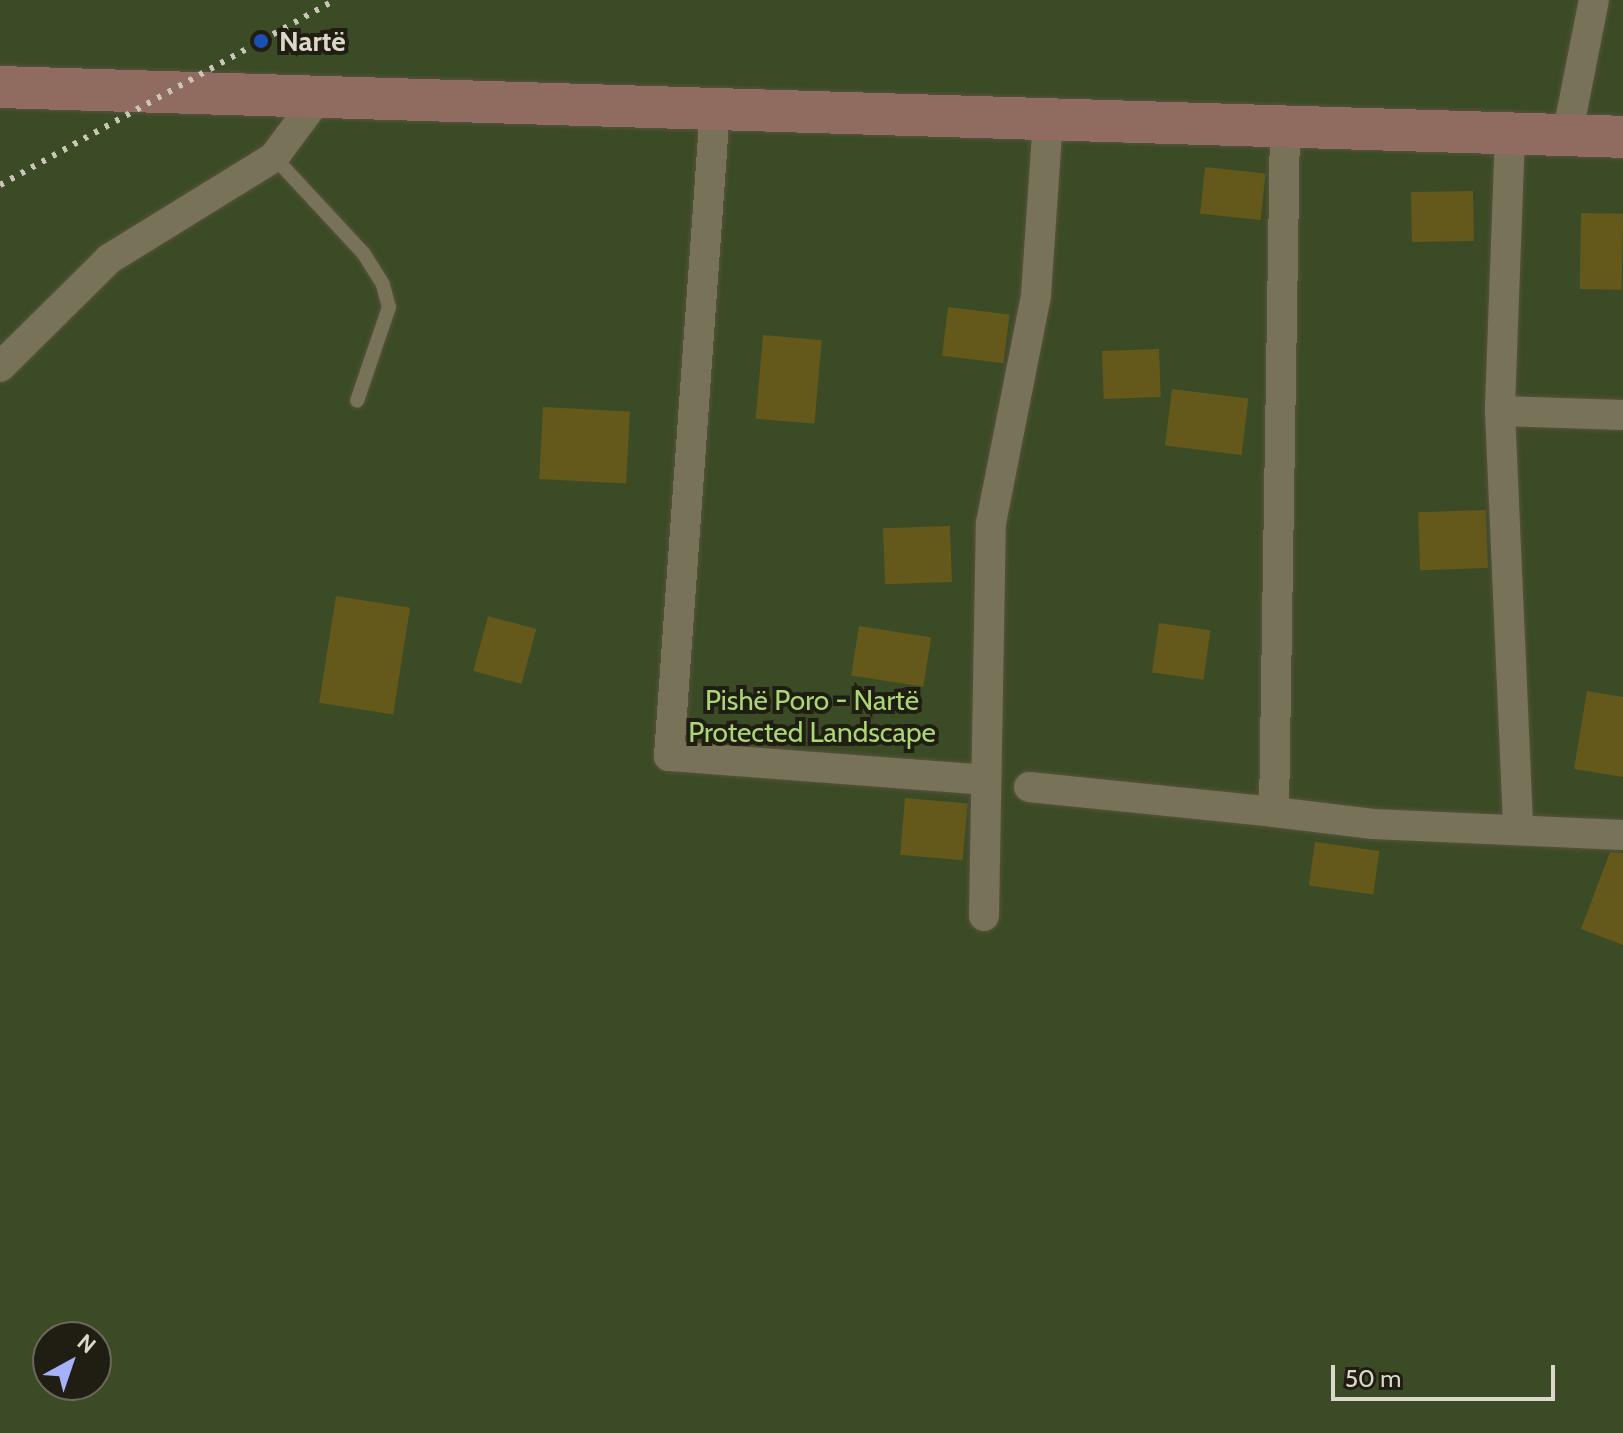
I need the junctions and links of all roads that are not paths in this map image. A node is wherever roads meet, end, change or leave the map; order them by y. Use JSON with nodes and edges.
{"nodes":[{"id":1,"x":1594,"y":0,"type":"edge"},
{"id":2,"x":0,"y":87,"type":"edge"},
{"id":3,"x":320,"y":95,"type":"junction"},
{"id":4,"x":715,"y":109,"type":"junction"},
{"id":5,"x":1048,"y":119,"type":"junction"},
{"id":6,"x":1285,"y":126,"type":"junction"},
{"id":7,"x":1510,"y":134,"type":"junction"},
{"id":8,"x":1567,"y":136,"type":"junction"},
{"id":9,"x":1623,"y":137,"type":"edge"},
{"id":10,"x":274,"y":157,"type":"junction"},
{"id":11,"x":0,"y":367,"type":"edge"},
{"id":12,"x":357,"y":401,"type":"dead end"},
{"id":13,"x":1500,"y":411,"type":"junction"},
{"id":14,"x":1623,"y":415,"type":"edge"},
{"id":15,"x":986,"y":780,"type":"junction"},
{"id":16,"x":1029,"y":787,"type":"dead end"},
{"id":17,"x":1274,"y":812,"type":"junction"},
{"id":18,"x":1518,"y":829,"type":"junction"},
{"id":19,"x":1623,"y":835,"type":"edge"},
{"id":20,"x":984,"y":916,"type":"dead end"}],
"edges":[{"from":1,"to":8,"type":"street"},
{"from":2,"to":3,"type":"street"},
{"from":3,"to":4,"type":"street"},
{"from":3,"to":10,"type":"street"},
{"from":4,"to":5,"type":"street"},
{"from":4,"to":15,"type":"street"},
{"from":5,"to":6,"type":"street"},
{"from":5,"to":15,"type":"street"},
{"from":6,"to":7,"type":"street"},
{"from":6,"to":17,"type":"street"},
{"from":7,"to":8,"type":"street"},
{"from":7,"to":13,"type":"street"},
{"from":8,"to":9,"type":"street"},
{"from":10,"to":11,"type":"street"},
{"from":10,"to":12,"type":"lane"},
{"from":13,"to":14,"type":"street"},
{"from":13,"to":18,"type":"street"},
{"from":15,"to":20,"type":"street"},
{"from":16,"to":17,"type":"street"},
{"from":17,"to":18,"type":"street"},
{"from":18,"to":19,"type":"street"}]}
